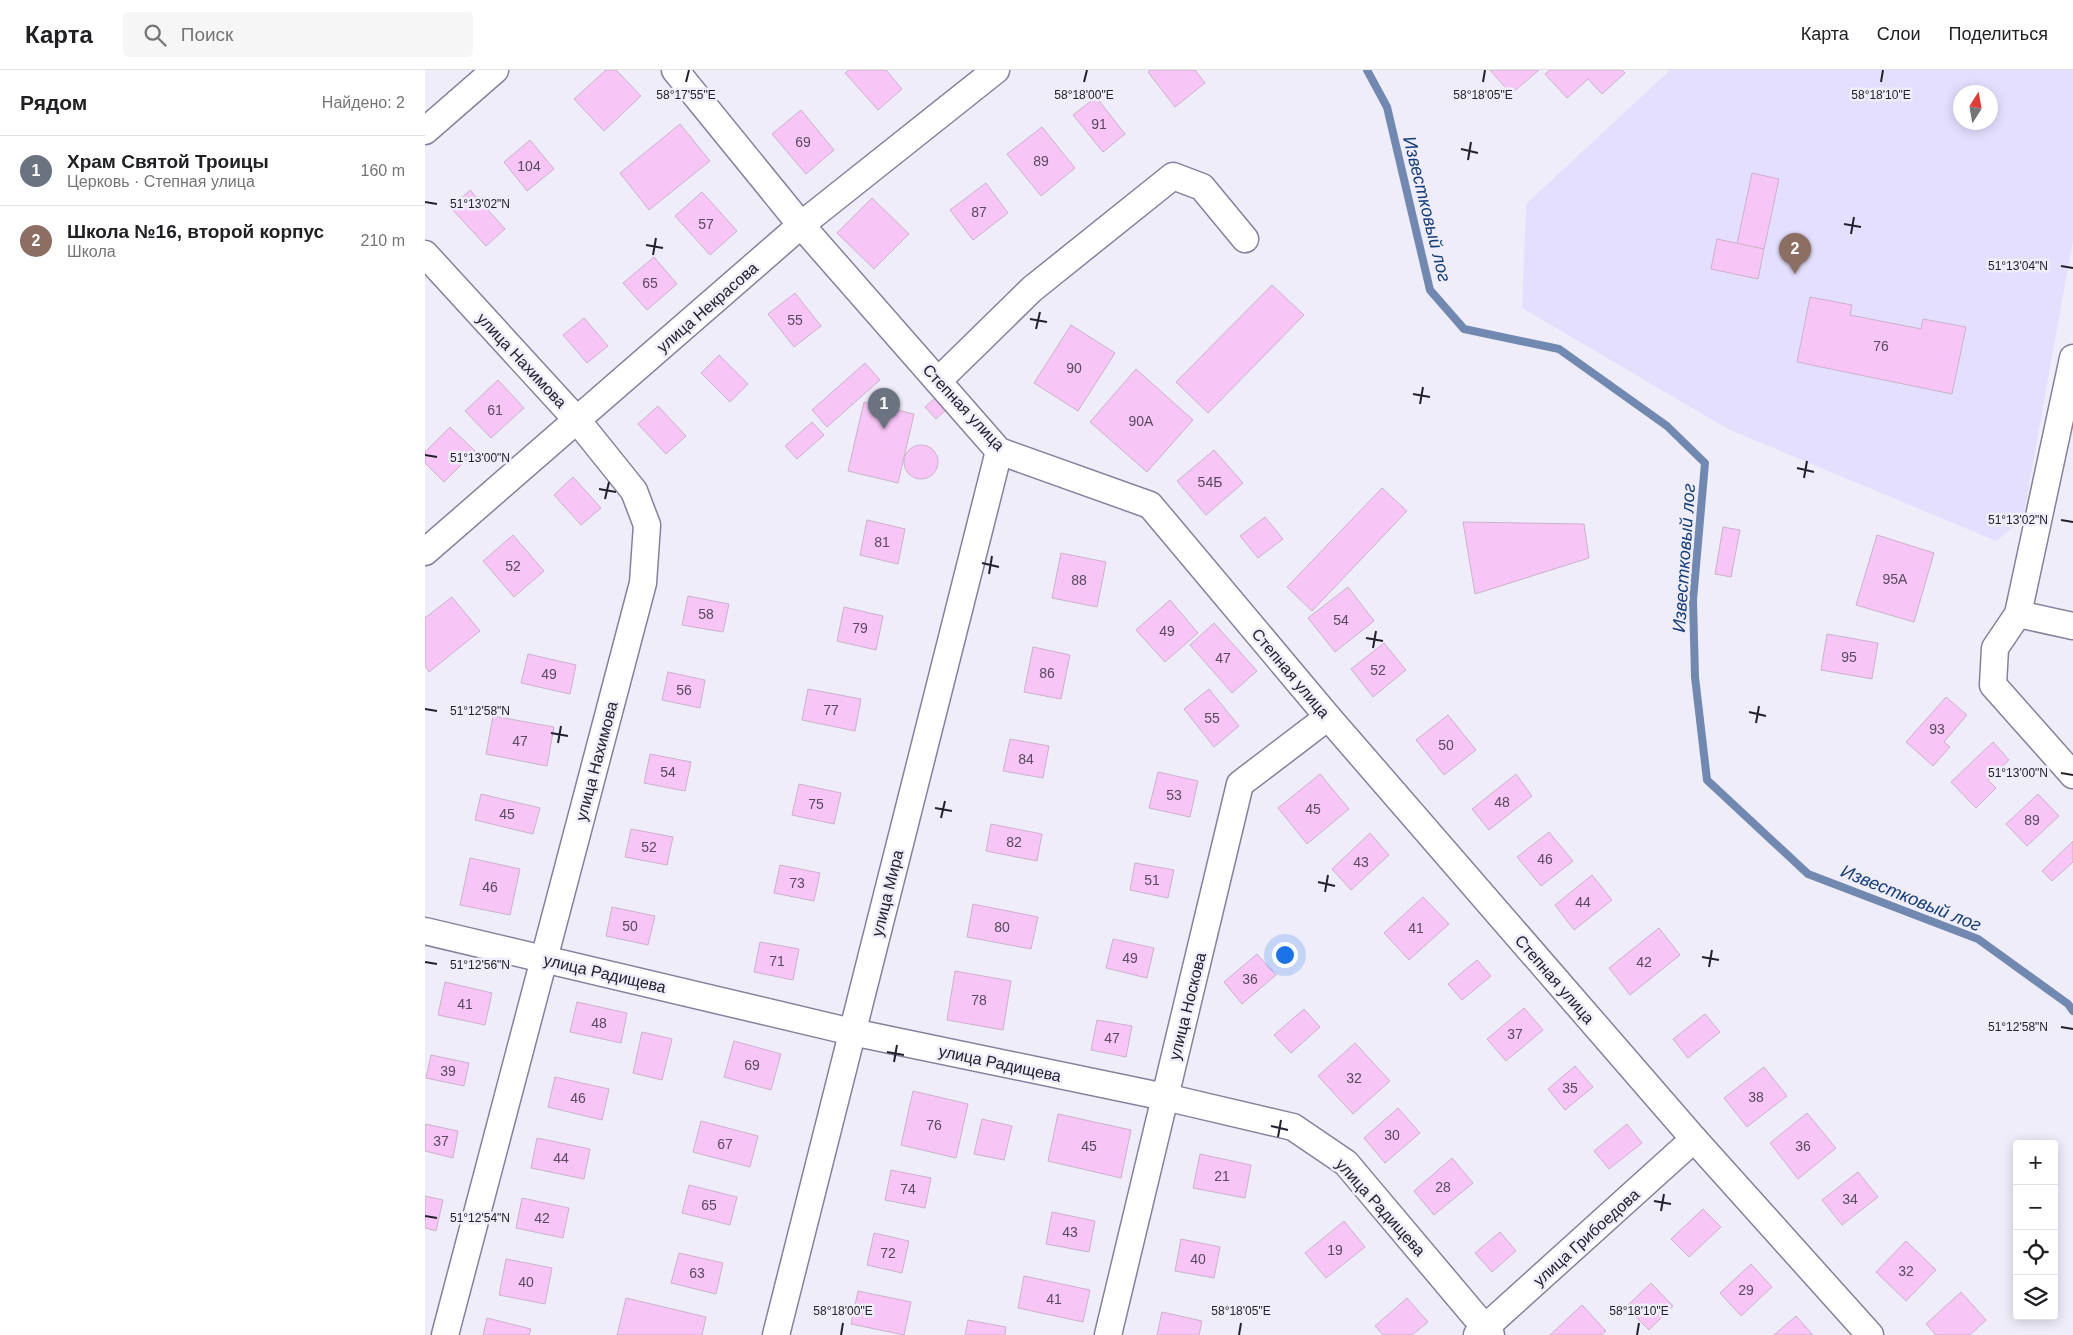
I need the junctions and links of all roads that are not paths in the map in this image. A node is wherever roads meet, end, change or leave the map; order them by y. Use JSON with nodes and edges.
{"nodes":[{"id":1,"x":495,"y":70,"type":"edge"},
{"id":2,"x":675,"y":70,"type":"edge"},
{"id":3,"x":997,"y":70,"type":"edge"},
{"id":4,"x":425,"y":131,"type":"edge"},
{"id":5,"x":801,"y":226,"type":"junction"},
{"id":6,"x":1245,"y":239,"type":"dead end"},
{"id":7,"x":425,"y":254,"type":"edge"},
{"id":8,"x":2073,"y":358,"type":"edge"},
{"id":9,"x":938,"y":381,"type":"junction"},
{"id":10,"x":577,"y":420,"type":"junction"},
{"id":11,"x":999,"y":451,"type":"junction"},
{"id":12,"x":425,"y":552,"type":"edge"},
{"id":13,"x":2018,"y":614,"type":"junction"},
{"id":14,"x":2073,"y":626,"type":"edge"},
{"id":15,"x":1328,"y":717,"type":"junction"},
{"id":16,"x":2073,"y":775,"type":"edge"},
{"id":17,"x":425,"y":931,"type":"edge"},
{"id":18,"x":543,"y":959,"type":"junction"},
{"id":19,"x":852,"y":1032,"type":"junction"},
{"id":20,"x":1165,"y":1097,"type":"junction"},
{"id":21,"x":1694,"y":1139,"type":"junction"},
{"id":22,"x":1485,"y":1332,"type":"edge"},
{"id":23,"x":445,"y":1335,"type":"edge"},
{"id":24,"x":776,"y":1335,"type":"edge"},
{"id":25,"x":1108,"y":1335,"type":"edge"},
{"id":26,"x":1870,"y":1335,"type":"edge"}],
"edges":[{"from":1,"to":4,"type":"street"},
{"from":2,"to":5,"type":"street","name":"Степная улица"},
{"from":3,"to":5,"type":"street","name":"улица Некрасова"},
{"from":5,"to":9,"type":"street","name":"Степная улица"},
{"from":5,"to":10,"type":"street","name":"улица Некрасова"},
{"from":6,"to":9,"type":"street"},
{"from":7,"to":10,"type":"street","name":"улица Нахимова"},
{"from":8,"to":13,"type":"street"},
{"from":9,"to":11,"type":"street","name":"Степная улица"},
{"from":10,"to":12,"type":"street","name":"улица Некрасова"},
{"from":10,"to":18,"type":"street","name":"улица Нахимова"},
{"from":11,"to":15,"type":"street","name":"Степная улица"},
{"from":11,"to":19,"type":"street","name":"улица Мира"},
{"from":13,"to":14,"type":"street"},
{"from":13,"to":16,"type":"street"},
{"from":15,"to":20,"type":"street","name":"улица Носкова"},
{"from":15,"to":21,"type":"street","name":"Степная улица"},
{"from":17,"to":18,"type":"street","name":"улица Радищева"},
{"from":18,"to":19,"type":"street","name":"улица Радищева"},
{"from":18,"to":23,"type":"street","name":"улица Нахимова"},
{"from":19,"to":20,"type":"street","name":"улица Радищева"},
{"from":19,"to":24,"type":"street","name":"улица Мира"},
{"from":20,"to":22,"type":"street","name":"улица Радищева"},
{"from":20,"to":25,"type":"street","name":"улица Носкова"},
{"from":21,"to":22,"type":"street","name":"улица Грибоедова"},
{"from":21,"to":26,"type":"street","name":"Степная улица"}]}
